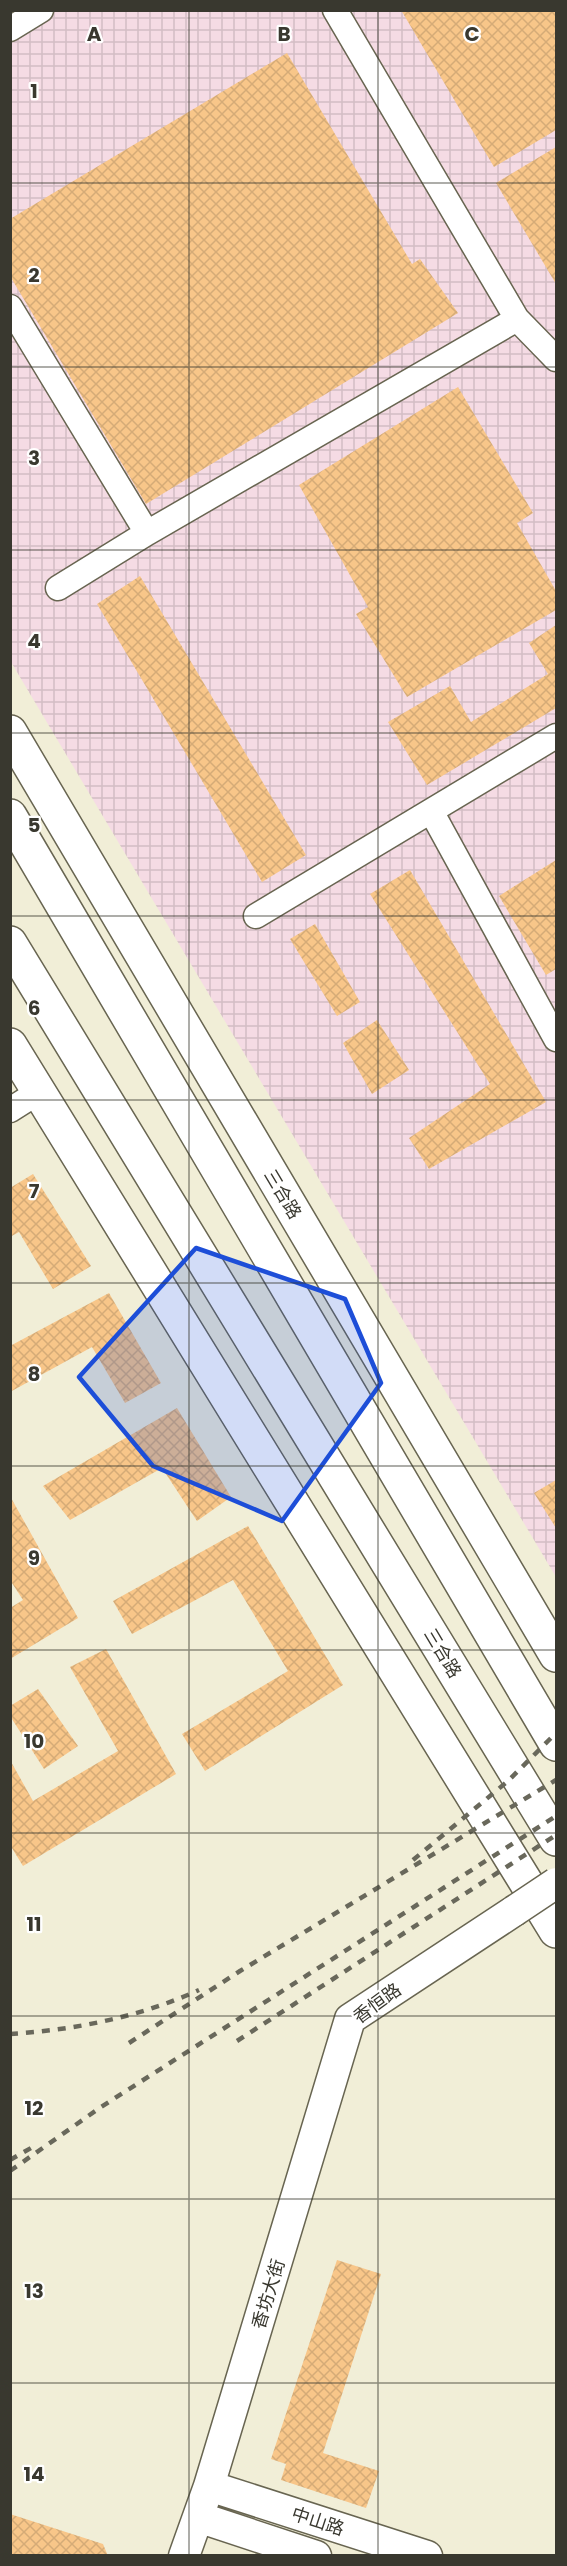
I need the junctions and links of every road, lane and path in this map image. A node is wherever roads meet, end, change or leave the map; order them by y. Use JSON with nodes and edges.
{"nodes":[{"id":1,"x":40,"y":10,"type":"edge"},
{"id":2,"x":335,"y":10,"type":"edge"},
{"id":3,"x":10,"y":28,"type":"edge"},
{"id":4,"x":10,"y":307,"type":"edge"},
{"id":5,"x":517,"y":319,"type":"junction"},
{"id":6,"x":556,"y":359,"type":"edge"},
{"id":7,"x":147,"y":533,"type":"junction"},
{"id":8,"x":58,"y":588,"type":"dead end"},
{"id":9,"x":10,"y":732,"type":"edge"},
{"id":10,"x":556,"y":736,"type":"edge"},
{"id":11,"x":431,"y":811,"type":"junction"},
{"id":12,"x":10,"y":816,"type":"edge"},
{"id":13,"x":256,"y":916,"type":"dead end"},
{"id":14,"x":10,"y":943,"type":"edge"},
{"id":15,"x":556,"y":1039,"type":"edge"},
{"id":16,"x":10,"y":1045,"type":"edge"},
{"id":17,"x":40,"y":1091,"type":"junction"},
{"id":18,"x":10,"y":1110,"type":"edge"},
{"id":19,"x":556,"y":1655,"type":"edge"},
{"id":20,"x":556,"y":1744,"type":"edge"},
{"id":21,"x":556,"y":1839,"type":"edge"},
{"id":22,"x":556,"y":1883,"type":"edge"},
{"id":23,"x":556,"y":1903,"type":"edge"},
{"id":24,"x":518,"y":1918,"type":"junction"},
{"id":25,"x":556,"y":1931,"type":"edge"},
{"id":26,"x":348,"y":2031,"type":"joint"},
{"id":27,"x":209,"y":2486,"type":"junction"},
{"id":28,"x":198,"y":2517,"type":"junction"},
{"id":29,"x":184,"y":2556,"type":"edge"},
{"id":30,"x":316,"y":2556,"type":"edge"},
{"id":31,"x":427,"y":2556,"type":"edge"}],
"edges":[{"from":1,"to":3,"type":"street"},
{"from":2,"to":5,"type":"street"},
{"from":4,"to":7,"type":"street"},
{"from":5,"to":6,"type":"street"},
{"from":5,"to":7,"type":"street"},
{"from":7,"to":8,"type":"street"},
{"from":9,"to":19,"type":"highway","name":"三合路"},
{"from":10,"to":11,"type":"street"},
{"from":11,"to":13,"type":"street"},
{"from":11,"to":15,"type":"street"},
{"from":12,"to":20,"type":"highway"},
{"from":14,"to":21,"type":"highway","name":"三合路"},
{"from":16,"to":17,"type":"highway"},
{"from":17,"to":18,"type":"street"},
{"from":17,"to":25,"type":"highway"},
{"from":22,"to":24,"type":"main road","name":"香恒路","bridge":true},
{"from":23,"to":24,"type":"main road","name":"香恒路"},
{"from":24,"to":26,"type":"main road","name":"香恒路"},
{"from":26,"to":27,"type":"main road","name":"香坊大街"},
{"from":27,"to":28,"type":"main road","name":"香坊大街"},
{"from":27,"to":31,"type":"main road","name":"中山路"},
{"from":28,"to":29,"type":"main road","name":"香坊大街"},
{"from":28,"to":30,"type":"main road","name":"中山路"}]}
